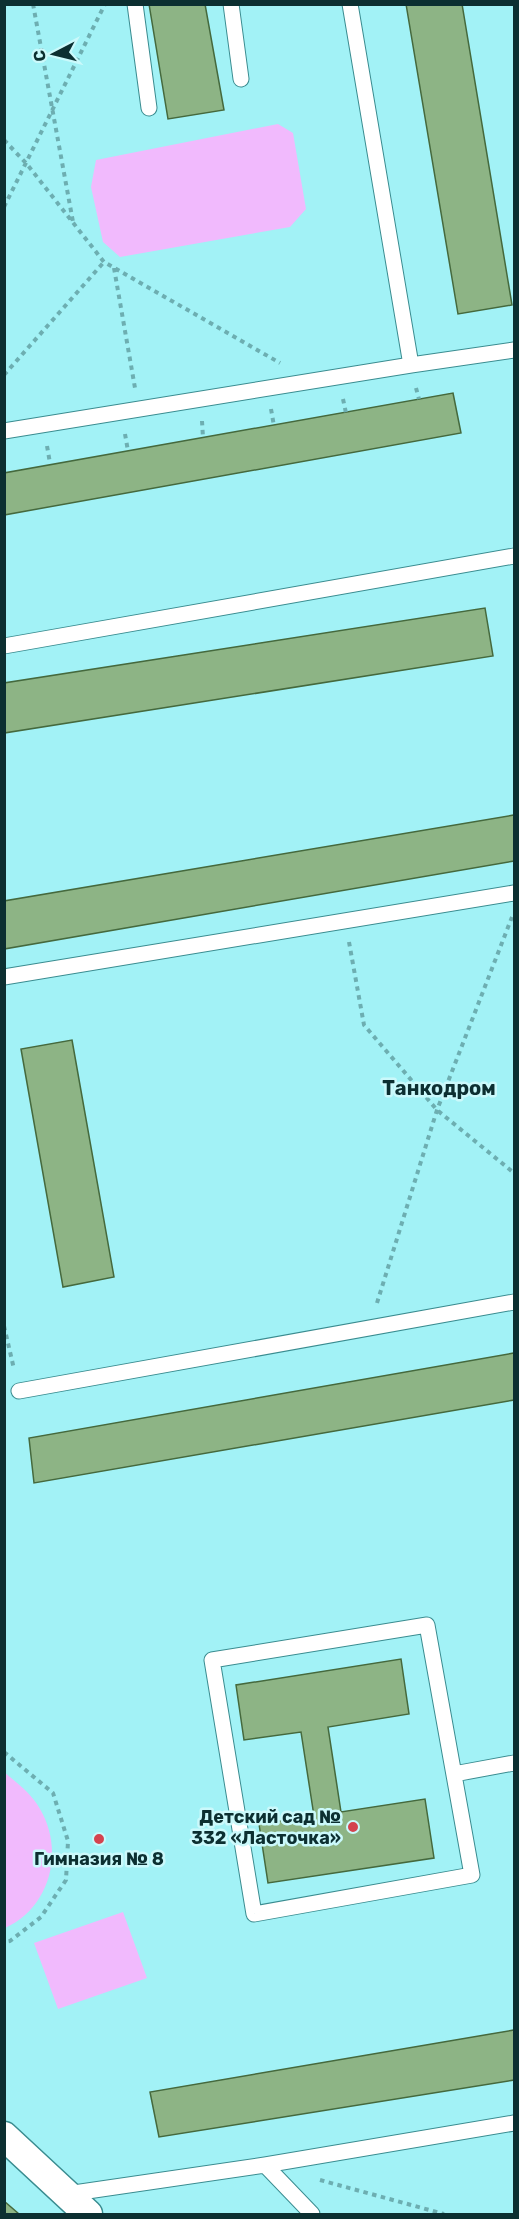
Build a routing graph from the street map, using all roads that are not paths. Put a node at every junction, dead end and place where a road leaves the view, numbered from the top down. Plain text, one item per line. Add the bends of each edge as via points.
1 (135, 4) edge
2 (231, 4) edge
3 (350, 4) edge
4 (241, 79) dead end
5 (149, 108) dead end
6 (514, 350) edge
7 (411, 365) junction
8 (4, 431) edge
9 (514, 556) edge
10 (4, 646) edge
11 (514, 893) edge
12 (4, 977) edge
13 (514, 1302) edge
14 (19, 1391) road end
15 (514, 1762) edge
16 (454, 1774) junction
17 (514, 2123) edge
18 (4, 2136) edge
19 (265, 2165) junction
20 (66, 2194) junction
21 (88, 2214) edge
22 (312, 2214) edge

1 - 5 lane
2 - 4 lane
3 - 7 lane
6 - 7 lane
7 - 8 lane
9 - 10 lane
11 - 12 lane
13 - 14 lane
15 - 16 lane
16 - 16 lane via 472,1875 254,1914 212,1660 427,1625
17 - 19 lane
18 - 20 street
19 - 20 lane
19 - 22 lane
20 - 21 street

